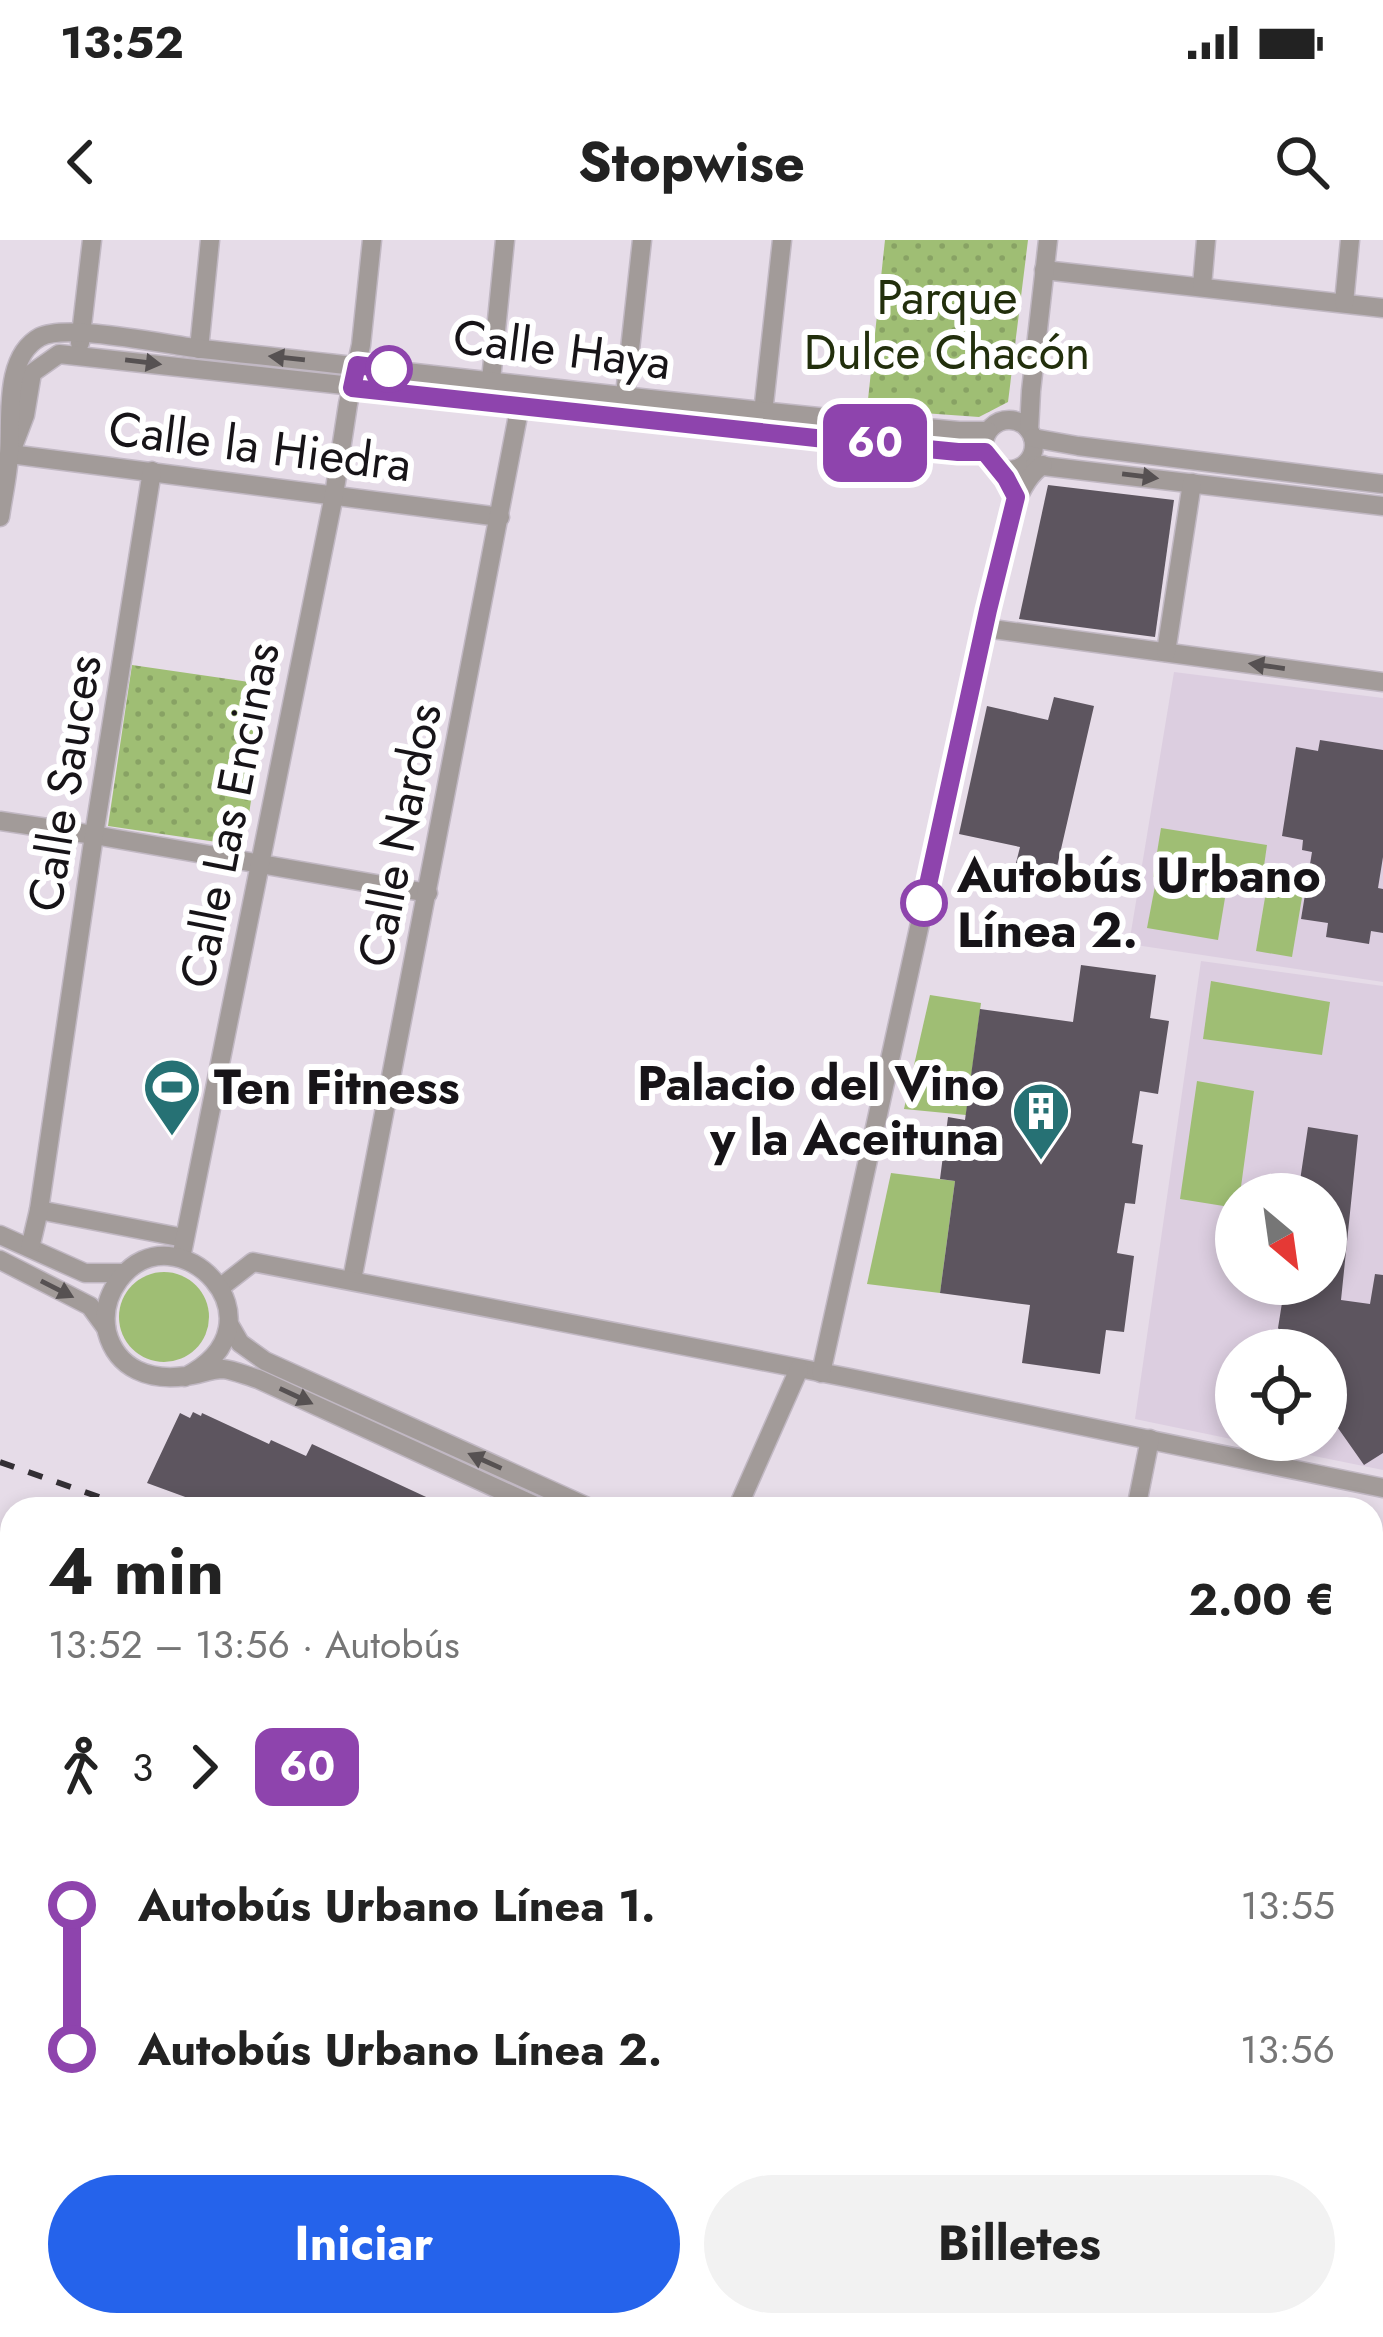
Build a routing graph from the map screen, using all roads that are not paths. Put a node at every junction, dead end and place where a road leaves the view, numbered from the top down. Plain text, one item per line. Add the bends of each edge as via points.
1 (92, 240) edge
2 (210, 240) edge
3 (372, 240) edge
4 (505, 240) edge
5 (642, 240) edge
6 (782, 240) edge
7 (1048, 240) edge
8 (1206, 240) edge
9 (1350, 240) edge
10 (1044, 270) junction
11 (1202, 286) junction
12 (1344, 303) junction
13 (1383, 308) edge
14 (81, 332) junction
15 (200, 349) junction
16 (79, 355) junction
17 (357, 365) junction
18 (491, 380) junction
19 (352, 388) junction
20 (1031, 391) junction
21 (625, 395) junction
22 (520, 405) junction
23 (763, 412) junction
24 (1009, 419) junction
25 (988, 430) junction
26 (1031, 434) junction
27 (985, 452) junction
28 (10, 454) junction
29 (1034, 465) junction
30 (999, 468) junction
31 (152, 471) junction
32 (3, 475) edge
33 (1192, 483) junction
34 (1383, 484) edge
35 (334, 495) junction
36 (1016, 497) junction
37 (1383, 506) edge
38 (0, 517) edge
39 (500, 517) junction
40 (985, 628) junction
41 (1166, 652) junction
42 (1383, 682) edge
43 (0, 821) edge
44 (94, 835) junction
45 (260, 862) junction
46 (428, 893) junction
47 (38, 1210) junction
48 (0, 1235) edge
49 (183, 1248) junction
50 (30, 1249) junction
51 (0, 1260) edge
52 (124, 1273) junction
53 (352, 1280) junction
54 (221, 1286) junction
55 (229, 1324) junction
56 (106, 1328) junction
57 (799, 1369) junction
58 (820, 1373) junction
59 (185, 1377) junction
60 (1150, 1439) junction
61 (1383, 1488) edge
62 (516, 1497) edge
63 (565, 1497) edge
64 (742, 1497) edge
65 (1138, 1497) edge

1 - 14 street
2 - 15 street
3 - 17 street, Calle Las Encinas
4 - 18 street
5 - 21 street
6 - 23 street
7 - 10 street
8 - 11 street
9 - 12 street
10 - 11 street
10 - 20 street
11 - 12 street
12 - 13 street
14 - 15 street, Calle Haya
14 - 16 street
14 - 28 street, Calle Haya via 39,338 17,364
17 -> 15 street, Calle Haya
16 -> 19 street
16 - 28 street via 59,354 32,373
17 - 18 street, Calle Haya
17 - 19 street, Calle Las Encinas
18 - 21 street, Calle Haya
19 - 22 street
19 - 35 street, Calle Las Encinas
20 - 24 street
20 - 26 street
21 - 23 street, Calle Haya
22 - 27 street
22 - 39 street, Calle Nardos
23 - 25 street, Calle Haya
24 - 25 street
24 - 26 street
25 - 27 street
26 - 29 street
26 - 34 street
27 - 30 street
28 - 31 street, Calle la Hiedra
28 - 32 street
29 - 30 street
29 -> 33 street
29 - 36 street
30 - 36 street
31 - 35 street, Calle la Hiedra
31 - 44 street, Calle Sauces
32 - 38 street
33 - 37 street
33 - 41 street
35 - 39 street, Calle la Hiedra
35 - 45 street, Calle Las Encinas
36 - 40 street
39 - 46 street, Calle Nardos
40 - 41 street
40 - 58 street
42 -> 41 street
43 - 44 street
44 - 45 street
44 - 47 street, Calle Sauces
45 - 46 street
45 - 49 street, Calle Las Encinas
46 - 53 street, Calle Nardos
47 - 49 street
47 - 50 street, Calle Sauces
48 - 50 street
49 - 52 street
49 - 54 street
50 - 52 street via 85,1273
51 -> 56 street via 90,1306
52 - 56 street via 106,1306
53 - 54 street via 253,1262
53 - 57 street
54 - 55 street
55 - 59 street via 215,1356
63 -> 55 street via 265,1361
56 - 59 street via 137,1372
57 - 58 street
57 - 64 street
58 - 60 street
59 -> 62 street via 224,1369 258,1379
60 - 61 street
60 - 65 street

